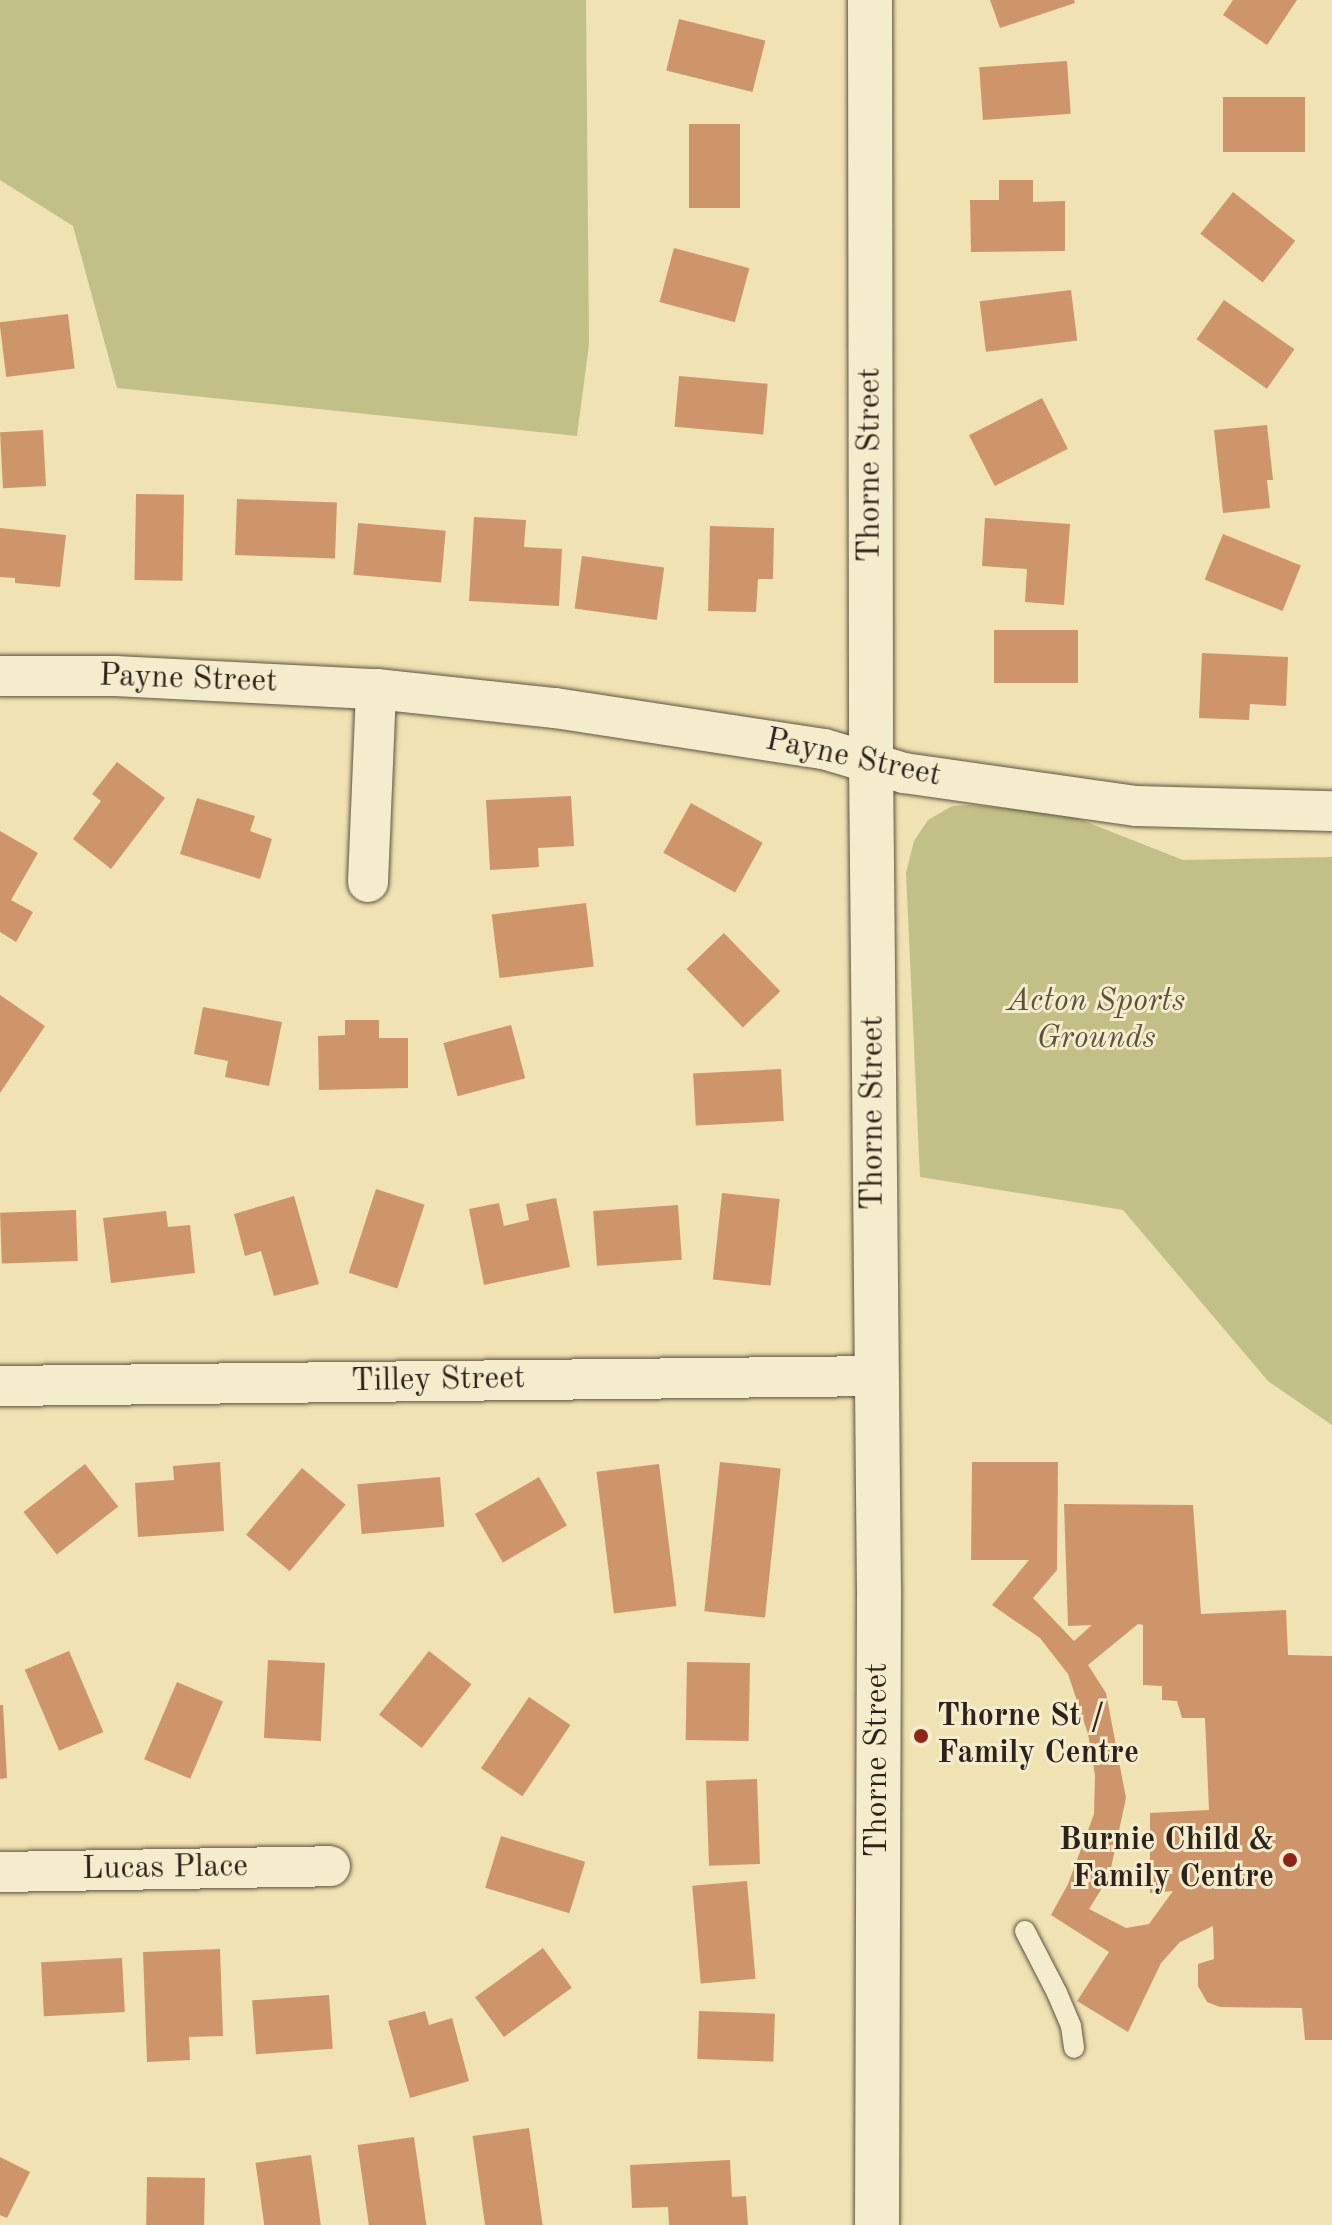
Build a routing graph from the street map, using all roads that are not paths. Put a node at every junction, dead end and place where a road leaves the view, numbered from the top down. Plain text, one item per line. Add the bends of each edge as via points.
1 (870, 0) edge
2 (0, 676) edge
3 (376, 689) junction
4 (871, 761) junction
5 (1332, 811) edge
6 (368, 882) dead end
7 (875, 1376) junction
8 (0, 1386) edge
9 (330, 1866) dead end
10 (0, 1872) edge
11 (1025, 1931) dead end
12 (1074, 2048) dead end
13 (877, 2225) edge

1 - 4 street, Thorne Street
2 - 3 street, Payne Street
3 - 4 street, Payne Street via 571,710
3 - 6 street
4 - 5 street, Payne Street via 904,773 1136,806
4 - 7 street, Thorne Street
7 - 8 street, Tilley Street
7 - 13 street, Thorne Street
9 - 10 street, Lucas Place
11 - 12 lane via 1061,2004

